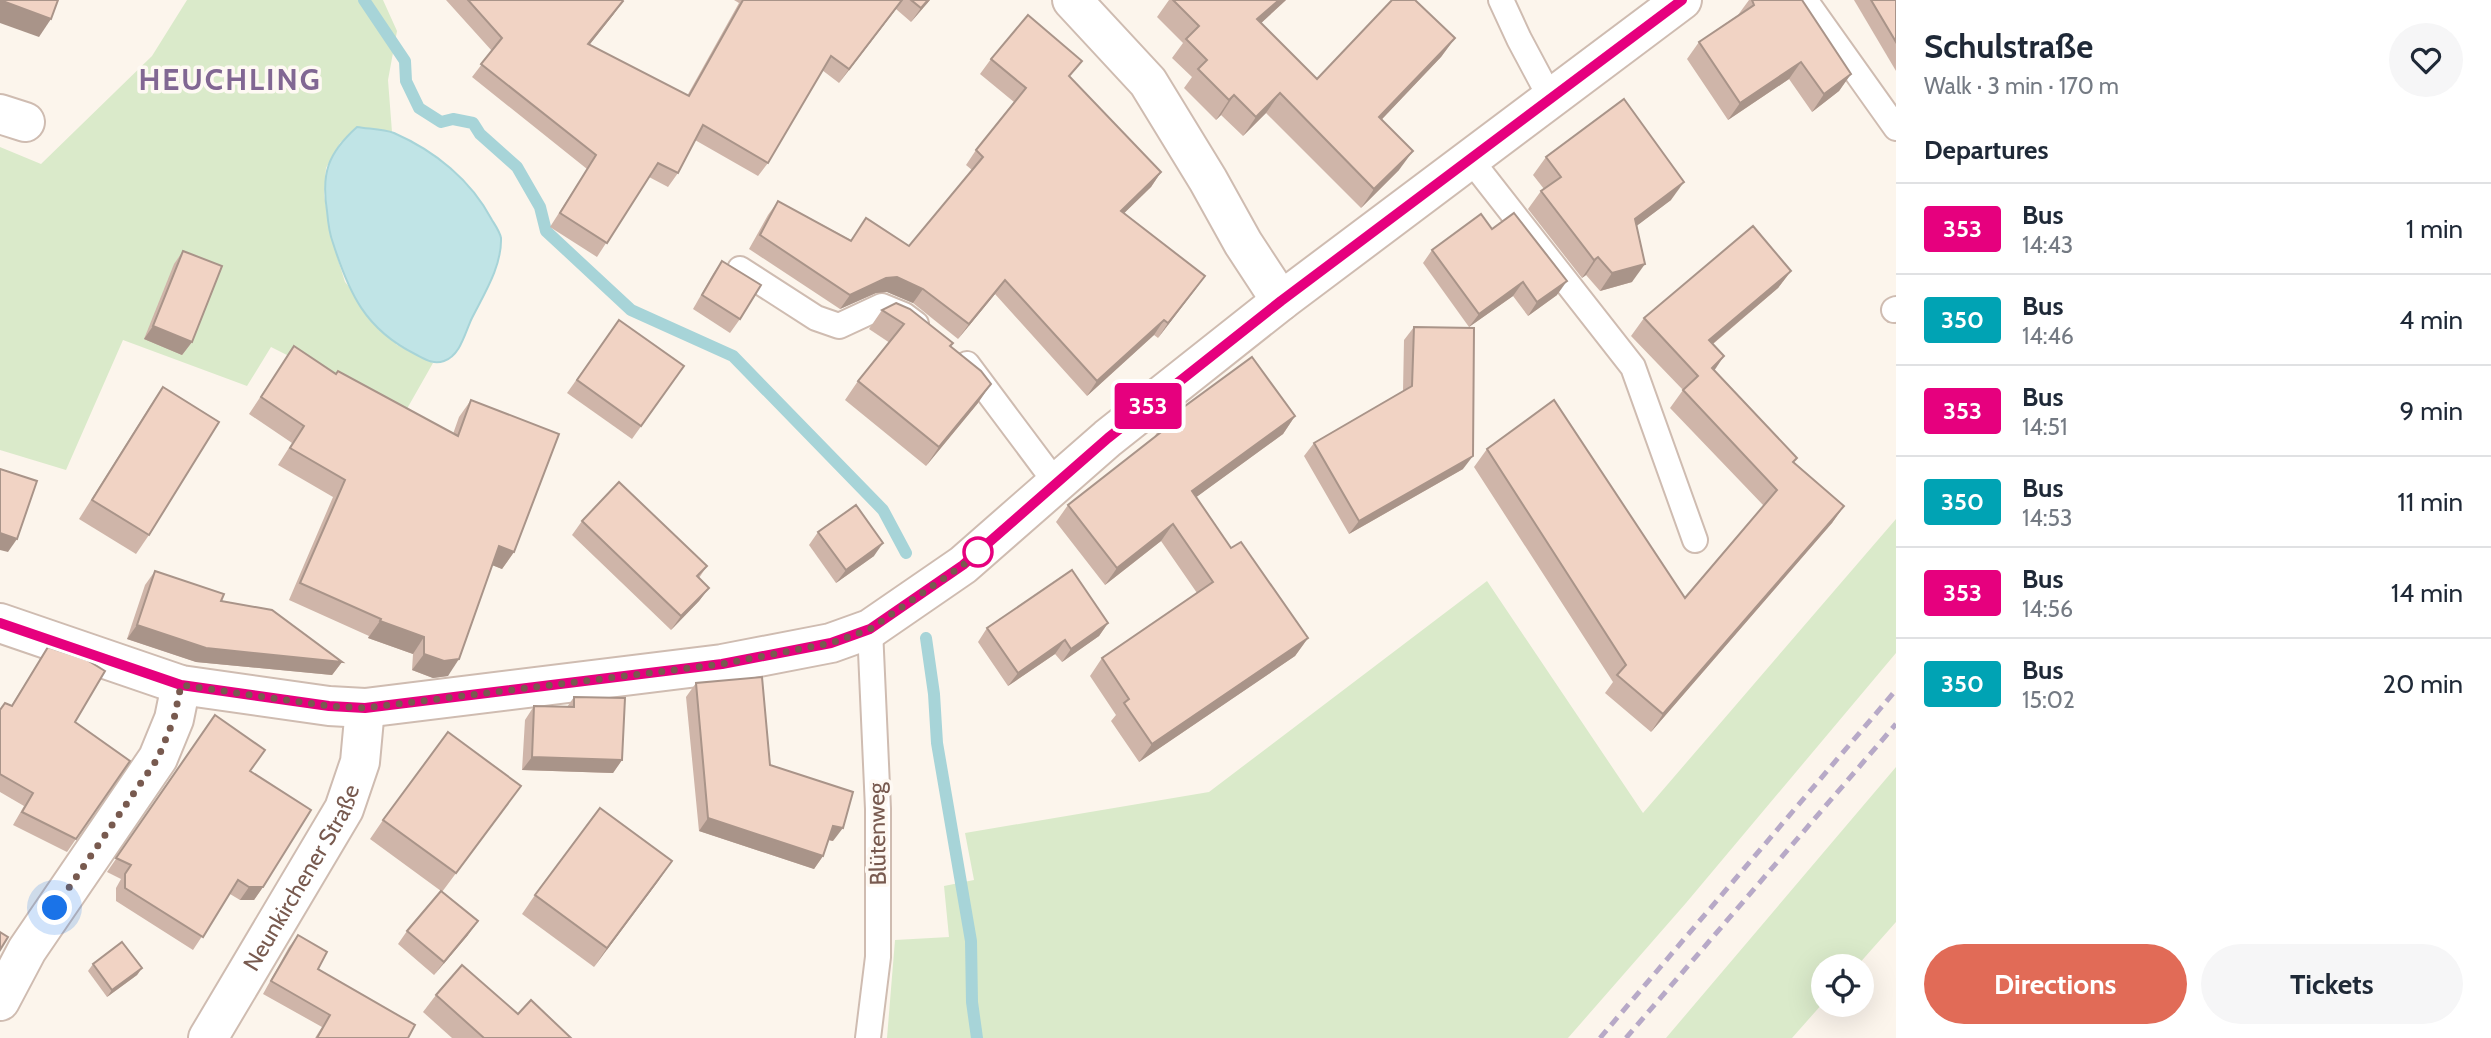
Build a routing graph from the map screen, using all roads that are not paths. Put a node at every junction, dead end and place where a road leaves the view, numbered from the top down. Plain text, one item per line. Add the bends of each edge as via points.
1 (1072, 0) edge
2 (1501, 0) edge
3 (1682, 0) edge
4 (1805, 0) edge
5 (1551, 99) junction
6 (1896, 128) edge
7 (1470, 159) junction
8 (740, 269) edge
9 (1281, 301) junction
10 (1056, 483) junction
11 (1695, 540) dead end
12 (0, 623) edge
13 (870, 629) junction
14 (181, 685) junction
15 (365, 708) junction
16 (0, 1001) edge
17 (208, 1038) edge
18 (868, 1038) edge

1 - 9 street via 1148,82
2 - 5 lane
3 - 5 street
4 - 6 lane
5 - 7 street
7 - 9 street
7 - 11 lane via 1633,367
8 - 10 lane via 816,318 839,326 882,306 904,315 968,365
9 - 10 street
10 - 13 street via 963,565
12 - 14 street
13 - 15 street via 831,643 722,664
13 - 18 lane, Blütenweg via 878,809 878,957
14 - 15 street
14 - 16 street via 174,719 158,758 27,950
15 - 17 street, Neunkirchener Straße via 360,762 344,809

